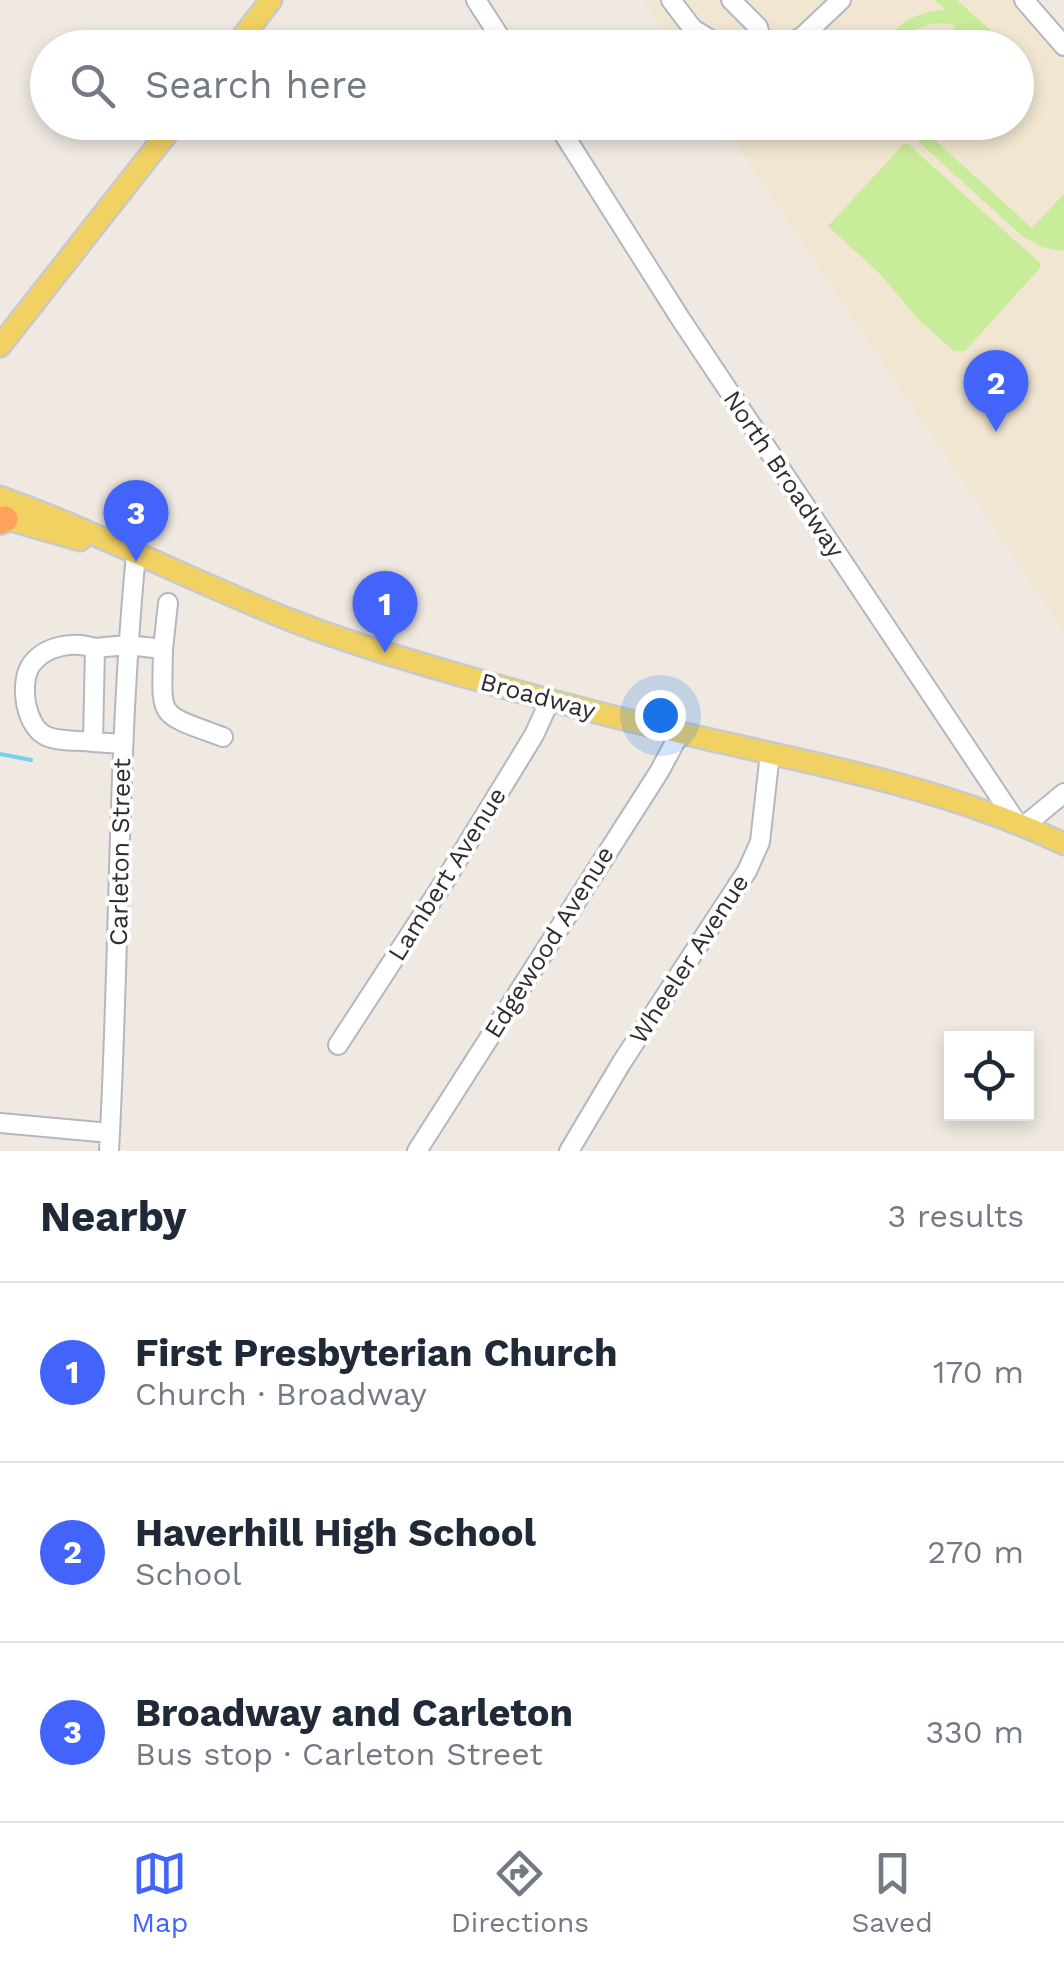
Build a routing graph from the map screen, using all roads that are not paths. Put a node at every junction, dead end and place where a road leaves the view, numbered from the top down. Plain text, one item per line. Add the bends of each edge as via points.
1 (271, 0) edge
2 (476, 0) edge
3 (671, 0) edge
4 (731, 0) edge
5 (841, 0) edge
6 (1024, 0) edge
7 (248, 30) edge
8 (495, 30) edge
9 (695, 30) edge
10 (759, 30) edge
11 (809, 30) edge
12 (1064, 46) edge
13 (162, 140) edge
14 (567, 140) edge
15 (0, 346) edge
16 (1, 514) edge
17 (136, 554) junction
18 (168, 603) dead end
19 (127, 645) junction
20 (95, 648) junction
21 (162, 649) junction
22 (550, 700) junction
23 (680, 733) junction
24 (223, 736) dead end
25 (93, 742) junction
26 (123, 744) junction
27 (770, 753) junction
28 (1064, 793) edge
29 (1021, 825) junction
30 (1064, 844) edge
31 (338, 1045) dead end
32 (0, 1122) edge
33 (109, 1142) edge
34 (417, 1151) edge
35 (569, 1151) edge

1 - 7 main road
2 - 8 street
3 - 9 street
4 - 10 street
5 - 11 street
6 - 12 street
13 - 15 main road
14 - 29 street, North Broadway
16 - 17 main road, Broadway
17 - 19 street, Carleton Street
17 - 22 main road, Broadway via 355,643
18 - 21 street
19 - 20 street
19 - 21 street
19 - 26 street, Carleton Street
20 - 25 street
20 - 25 street via 79,643 50,650 31,666 26,686 27,706 46,736
21 - 24 street via 164,708 171,718
22 - 23 main road, Broadway
22 - 31 street, Lambert Avenue via 446,879
23 - 27 main road, Broadway
23 - 34 street, Edgewood Avenue
25 - 26 street
26 - 33 street, Carleton Street
27 - 29 main road, Broadway via 924,790
27 - 35 street, Wheeler Avenue via 760,842 747,871
28 - 29 street
29 - 30 main road, Broadway
32 - 33 street

